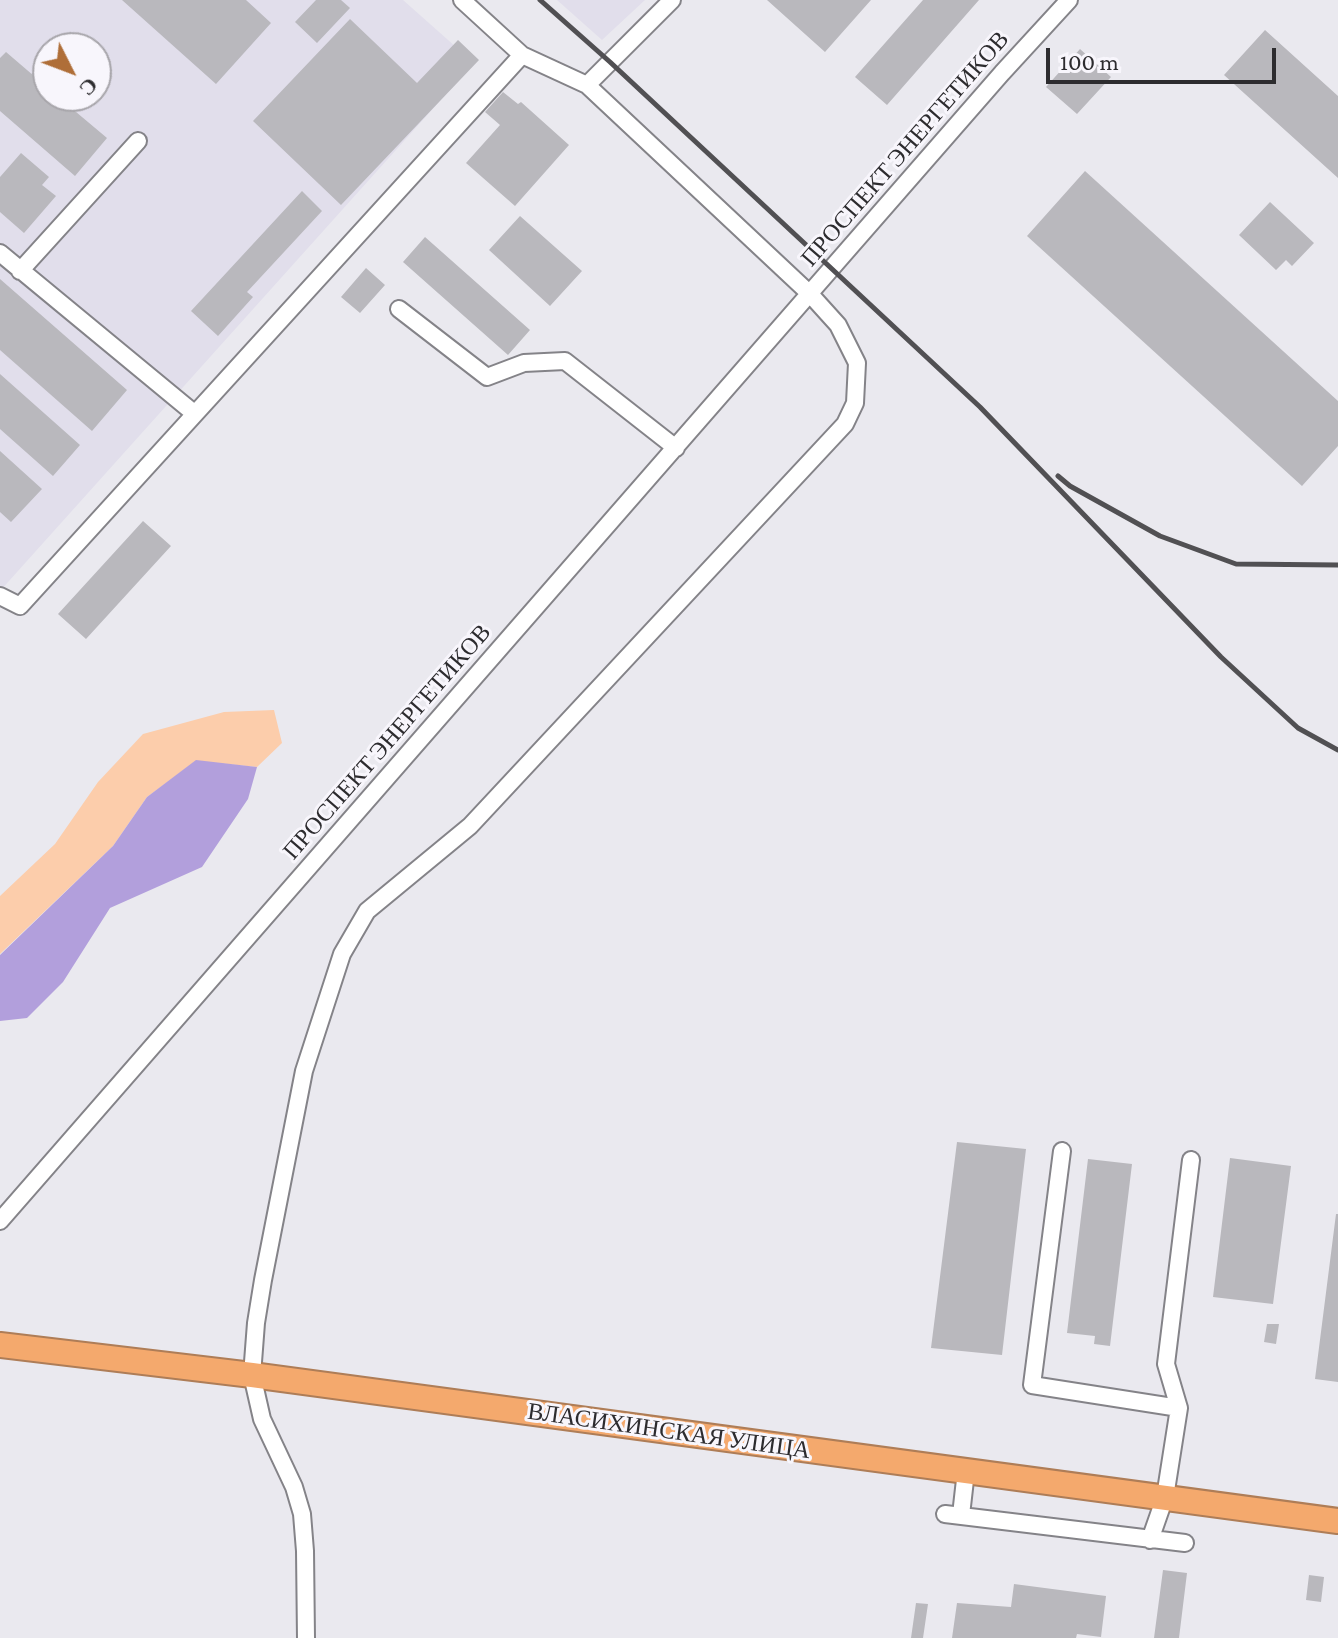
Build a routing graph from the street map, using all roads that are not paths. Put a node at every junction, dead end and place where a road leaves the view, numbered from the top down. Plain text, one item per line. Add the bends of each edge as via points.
1 (462, 0) edge
2 (672, 0) edge
3 (1069, 0) edge
4 (522, 55) junction
5 (587, 85) junction
6 (138, 141) dead end
7 (0, 253) edge
8 (20, 271) junction
9 (810, 294) junction
10 (399, 309) dead end
11 (195, 414) junction
12 (676, 448) junction
13 (0, 596) edge
14 (1062, 1151) dead end
15 (1191, 1160) dead end
16 (0, 1221) edge
17 (0, 1345) edge
18 (252, 1375) junction
19 (1179, 1408) junction
20 (966, 1471) junction
21 (1165, 1497) junction
22 (1338, 1521) edge
23 (1150, 1540) junction
24 (1185, 1543) dead end
25 (306, 1638) edge

1 - 4 street, ПРОСПЕКТ ЭНЕРГЕТИКОВ
2 - 5 street
3 - 9 street, ПРОСПЕКТ ЭНЕРГЕТИКОВ
4 - 5 street, ПРОСПЕКТ ЭНЕРГЕТИКОВ
4 - 11 street
5 - 9 street, ПРОСПЕКТ ЭНЕРГЕТИКОВ
6 - 8 street
7 - 8 street
8 - 11 street
9 - 12 street, ПРОСПЕКТ ЭНЕРГЕТИКОВ
9 - 18 street via 838,325 857,363 855,403 845,424 470,826 367,911 342,954 304,1071 265,1266
10 - 12 street via 487,377 524,363 565,361
11 - 13 street via 20,606
12 - 16 street, ПРОСПЕКТ ЭНЕРГЕТИКОВ
14 - 19 street via 1032,1385
15 - 19 street via 1166,1364
17 - 18 highway, ВЛАСИХИНСКАЯ УЛИЦА
18 - 20 highway, ВЛАСИХИНСКАЯ УЛИЦА
18 - 25 street via 262,1419 302,1514
19 - 21 street
20 - 21 highway, ВЛАСИХИНСКАЯ УЛИЦА
20 - 23 street via 953,1514
21 - 22 highway, ВЛАСИХИНСКАЯ УЛИЦА
21 - 23 street
23 - 24 street

